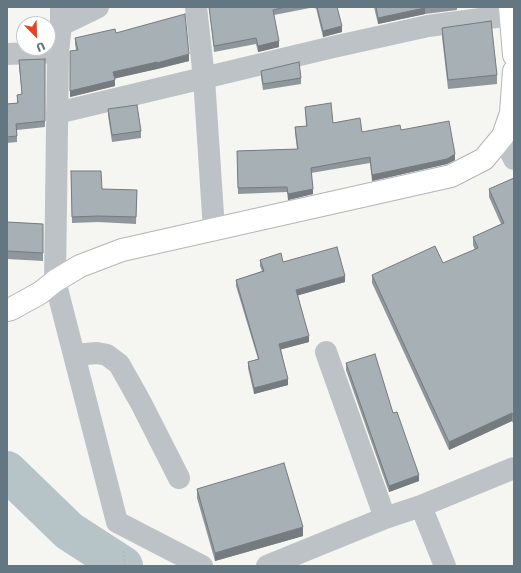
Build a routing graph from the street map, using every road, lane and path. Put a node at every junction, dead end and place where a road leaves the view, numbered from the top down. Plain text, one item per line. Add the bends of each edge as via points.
1 (98, 7) edge
2 (196, 7) edge
3 (510, 11) edge
4 (61, 16) edge
5 (58, 52) junction
6 (7, 54) edge
7 (514, 55) edge
8 (514, 71) edge
9 (204, 78) junction
10 (57, 113) junction
11 (503, 136) junction
12 (514, 159) edge
13 (214, 230) junction
14 (55, 281) junction
15 (7, 310) edge
16 (326, 352) dead end
17 (74, 355) junction
18 (514, 468) edge
19 (179, 478) dead end
20 (421, 506) junction
21 (385, 518) junction
22 (122, 547) dead end
23 (125, 566) edge
24 (202, 566) edge
25 (267, 566) edge
26 (445, 566) edge

1 - 4 street
2 - 9 street
3 - 7 main road
3 - 9 street via 428,26
4 - 5 street
5 - 6 street
5 - 10 street
8 - 11 main road via 511,113
9 - 10 street
9 - 13 street
10 - 14 street
11 - 12 street
11 - 13 main road via 484,159 451,176
13 - 14 main road via 122,250 80,266
14 - 15 main road via 40,293
14 - 17 street
16 - 21 street
17 - 19 street via 97,353 107,355 119,364
17 - 24 street via 117,522
18 - 20 street
20 - 21 street
20 - 26 street
21 - 25 street
22 - 23 path

